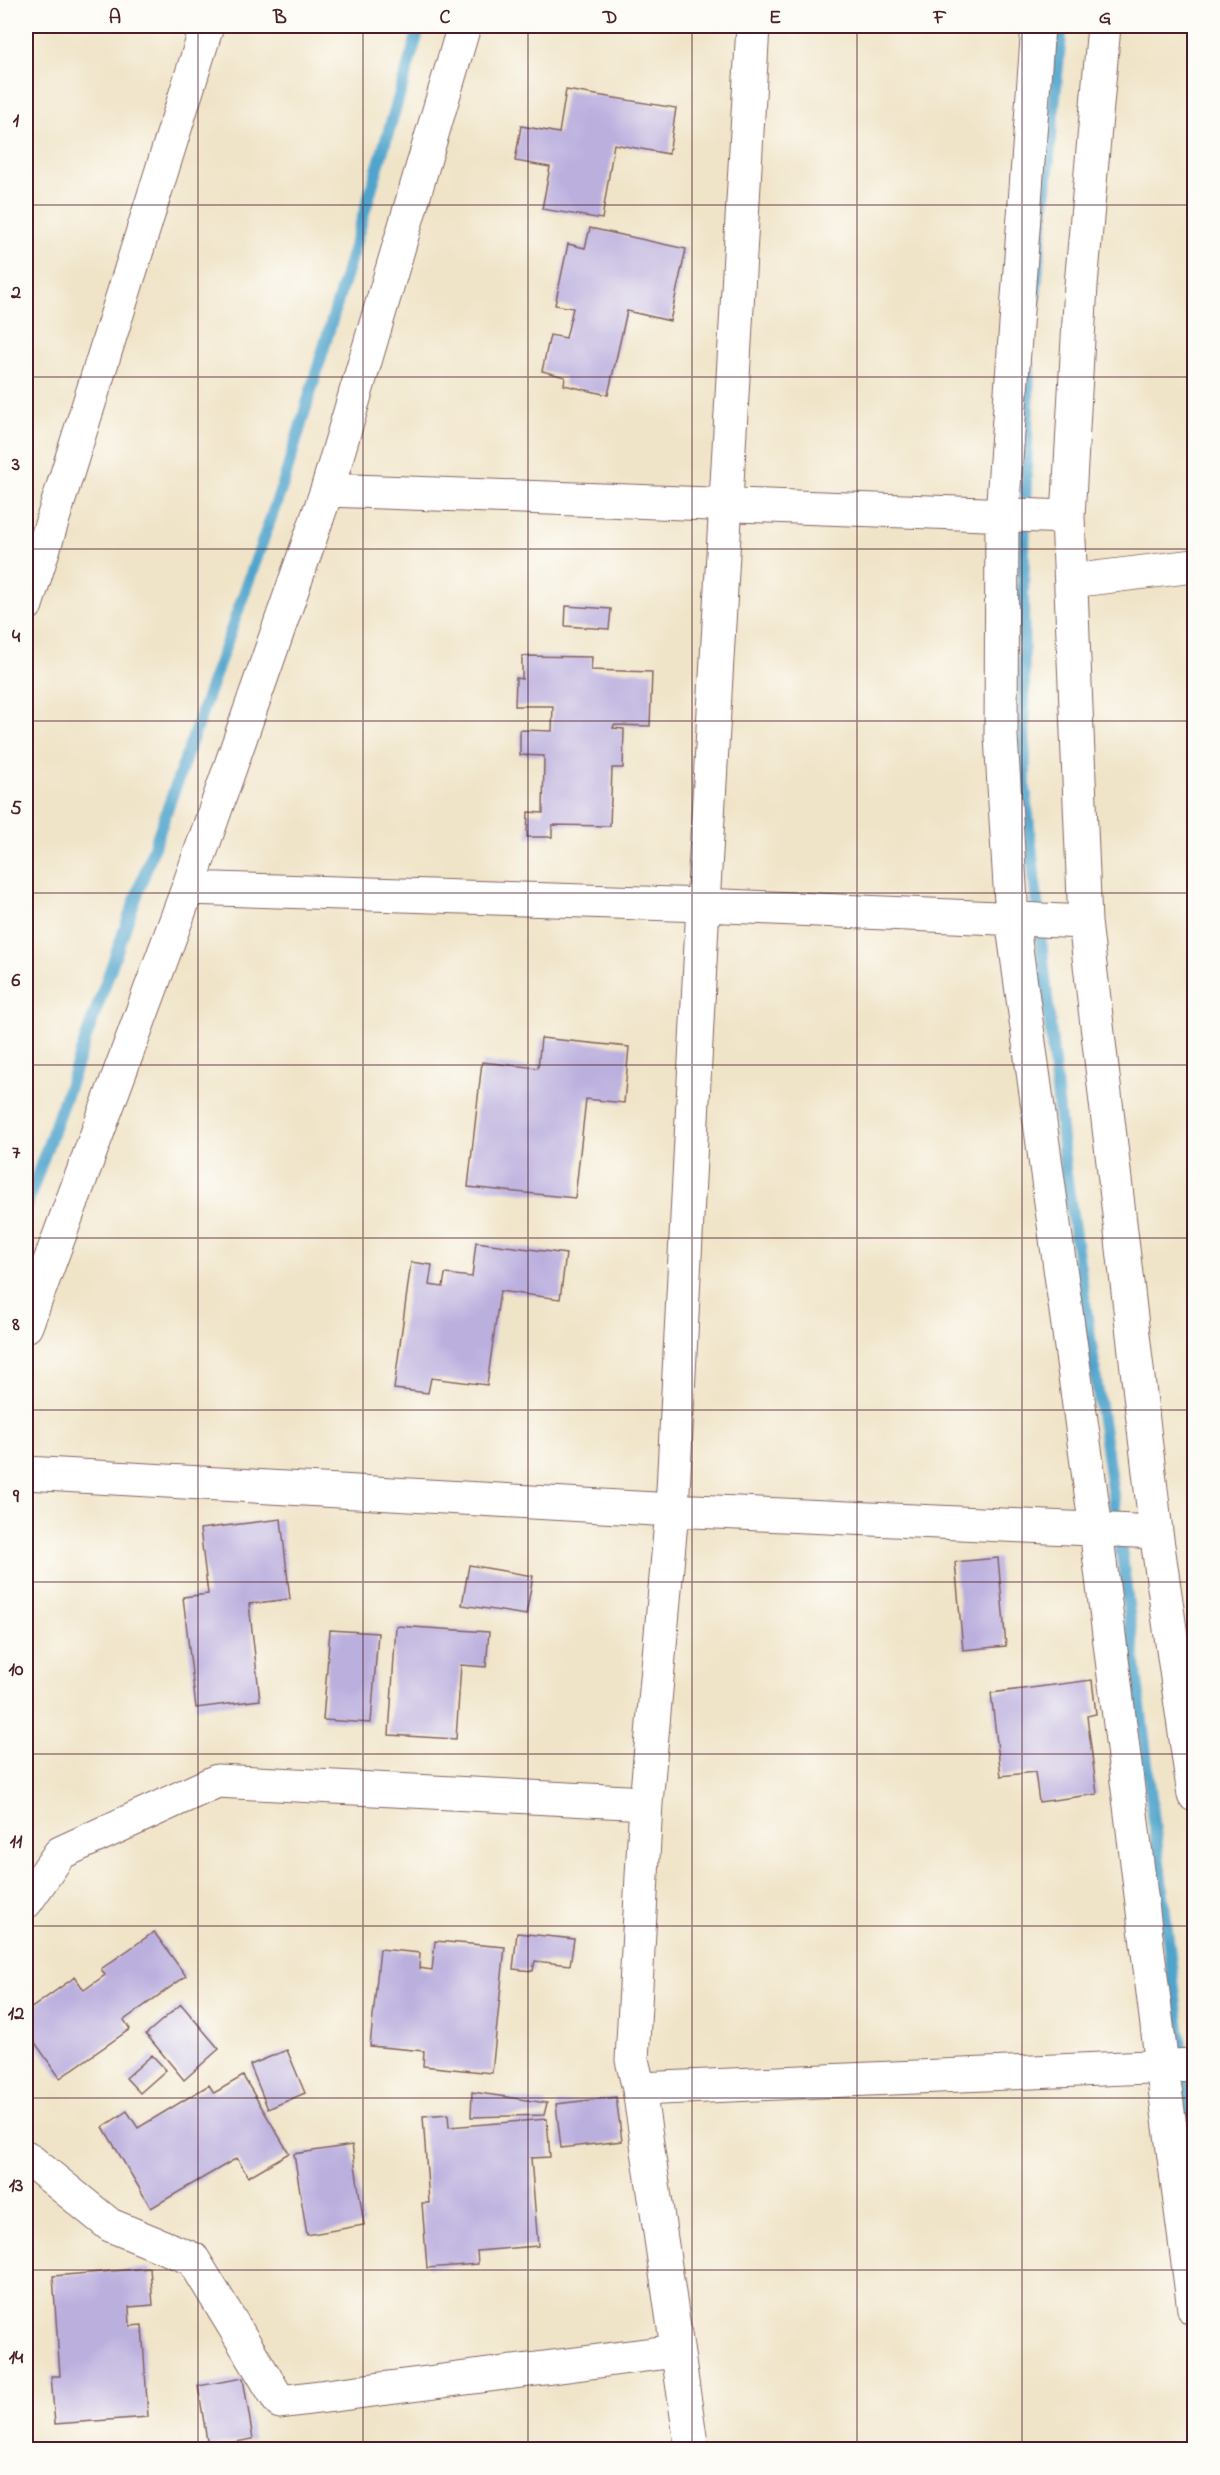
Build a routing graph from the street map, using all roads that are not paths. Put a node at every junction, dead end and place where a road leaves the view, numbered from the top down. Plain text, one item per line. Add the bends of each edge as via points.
1 (207, 26) edge
2 (464, 26) edge
3 (753, 26) edge
4 (1038, 26) edge
5 (1104, 26) edge
6 (327, 490) junction
7 (724, 503) junction
8 (1002, 514) junction
9 (1068, 517) junction
10 (1194, 566) edge
11 (1071, 581) junction
12 (26, 605) edge
13 (188, 888) junction
14 (703, 904) junction
15 (1012, 919) junction
16 (1085, 922) junction
17 (26, 1326) edge
18 (26, 1473) edge
19 (672, 1510) junction
20 (1096, 1529) junction
21 (1156, 1532) junction
22 (1194, 1795) edge
23 (646, 1803) junction
24 (26, 1902) edge
25 (1194, 2065) edge
26 (1162, 2066) junction
27 (639, 2089) junction
28 (26, 2157) edge
29 (1194, 2310) edge
30 (676, 2350) junction
31 (692, 2450) edge

1 - 12 street
2 - 6 street
3 - 7 street
4 - 8 street
5 - 9 street via 1081,285
6 - 7 street
6 - 13 street
7 - 8 street
7 - 14 street
8 - 9 street
8 - 15 street via 1001,736
9 - 11 street
10 - 11 street
11 - 16 street
13 - 14 street
13 - 17 street
14 - 15 street
14 - 19 street
15 - 16 street
15 - 20 street
16 - 21 street
18 - 19 street
19 - 20 street
19 - 23 street
20 - 21 street
20 - 26 street
21 - 22 street
23 - 24 street via 217,1780 60,1853
23 - 27 street via 632,2060
25 - 26 street
26 - 27 street
26 - 29 street
27 - 30 street
28 - 30 street via 110,2225 193,2259 280,2402
30 - 31 street

